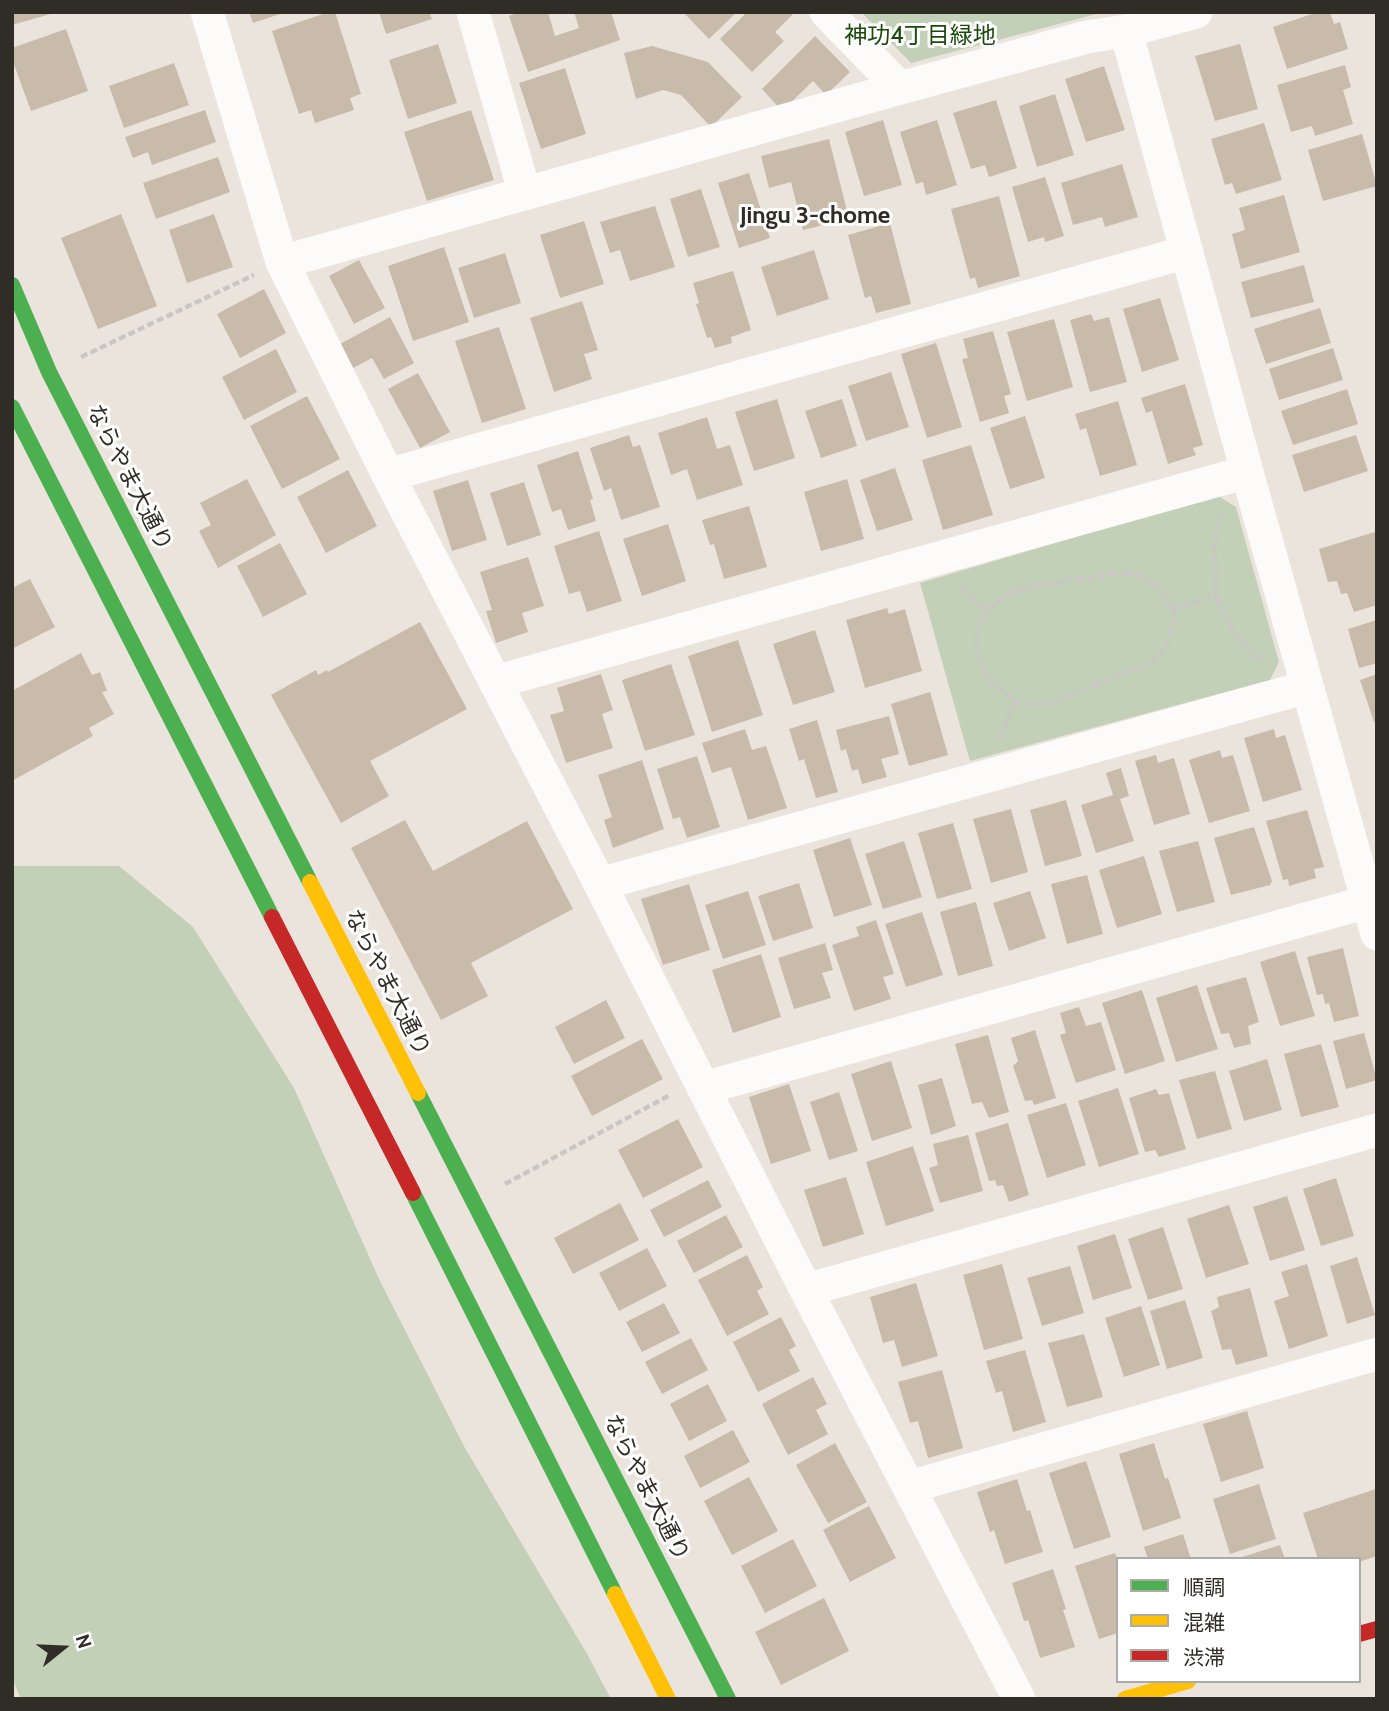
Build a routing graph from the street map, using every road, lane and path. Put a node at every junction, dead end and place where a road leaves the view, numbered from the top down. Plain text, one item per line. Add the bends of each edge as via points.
1 (207, 12) edge
2 (473, 12) edge
3 (826, 12) edge
4 (1196, 12) edge
5 (1126, 31) junction
6 (900, 88) junction
7 (525, 194) junction
8 (1187, 251) junction
9 (282, 262) junction
10 (12, 285) edge
11 (74, 360) dead end
12 (12, 407) edge
13 (1247, 471) junction
14 (388, 475) junction
15 (1216, 596) junction
16 (1172, 608) junction
17 (495, 682) junction
18 (1307, 687) junction
19 (600, 884) junction
20 (1367, 902) junction
21 (1377, 934) edge
22 (704, 1088) junction
23 (1377, 1130) edge
24 (500, 1186) dead end
25 (806, 1290) junction
26 (1377, 1354) edge
27 (909, 1487) junction
28 (1181, 1683) edge
29 (668, 1699) edge
30 (728, 1699) edge
31 (1019, 1699) edge
32 (1125, 1699) edge

1 - 9 street
2 - 7 street
3 - 6 street
4 - 5 street
5 - 6 street via 1087,37
5 - 8 street
6 - 7 street
7 - 9 street
8 - 13 street
8 - 14 street
9 - 11 path
9 - 14 street
10 - 30 street, ならやま大通り via 49,372
12 - 29 street
13 - 15 path via 1216,528
13 - 17 street
13 - 18 street
14 - 17 street
15 - 16 path
15 - 18 path via 1234,634 1255,656
16 - 16 path via 1165,647 1152,662 1048,704 1015,701 989,679 980,663 976,638 982,620 1013,592 1125,572 1158,587
17 - 19 street
18 - 19 street
18 - 20 street
19 - 22 street
20 - 21 street
20 - 22 street
22 - 24 path via 684,1088
22 - 25 street
23 - 25 street
25 - 27 street
26 - 27 street
27 - 31 street
28 - 32 street

